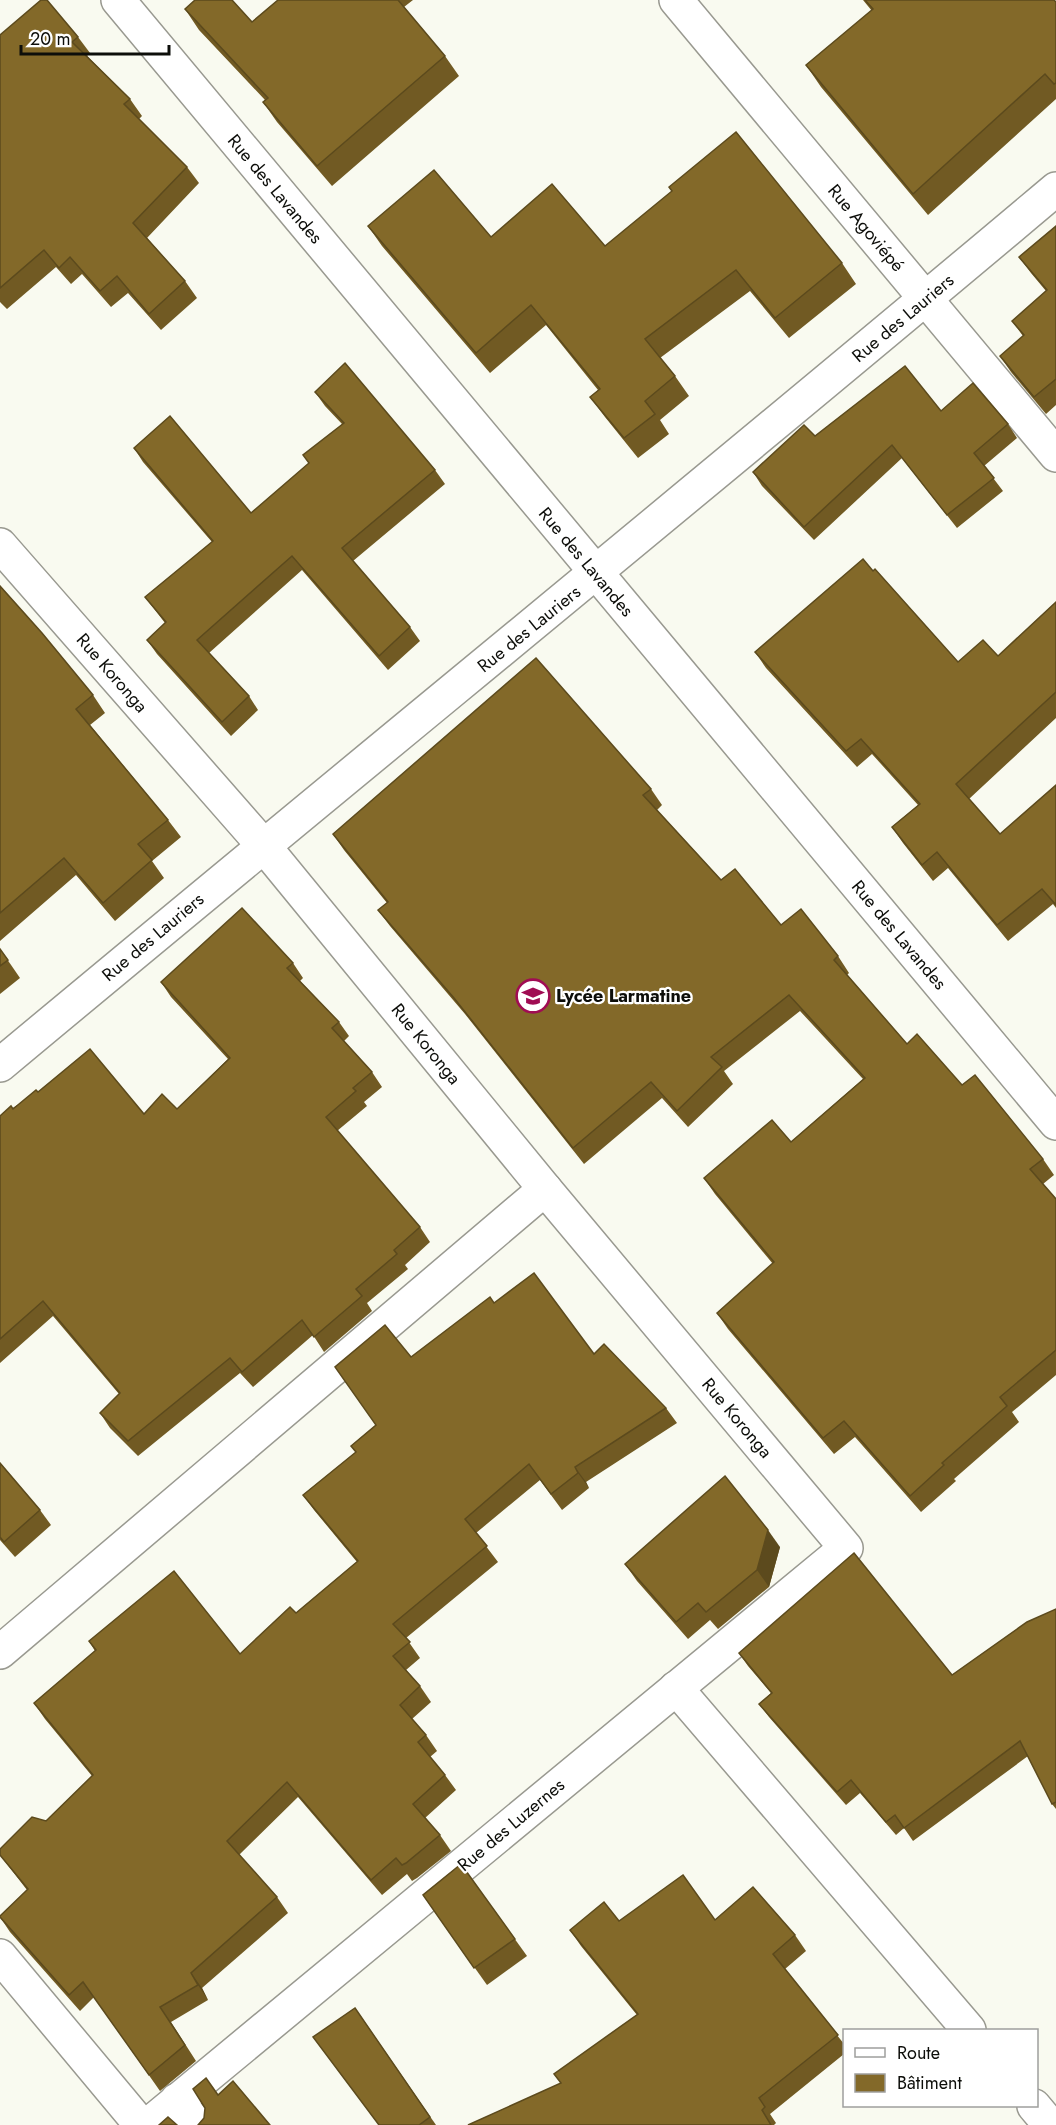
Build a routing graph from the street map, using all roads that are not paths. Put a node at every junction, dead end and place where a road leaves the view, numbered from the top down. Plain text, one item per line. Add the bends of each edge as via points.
1 (118, 0) edge
2 (676, 0) edge
3 (1056, 189) edge
4 (925, 299) junction
5 (1056, 454) edge
6 (0, 545) edge
7 (596, 574) junction
8 (263, 845) junction
9 (0, 1065) edge
10 (1056, 1123) edge
11 (545, 1190) junction
12 (846, 1548) joint
13 (0, 1652) edge
14 (676, 1688) junction
15 (0, 1956) edge
16 (967, 2029) edge
17 (177, 2100) junction
18 (1035, 2107) edge
19 (141, 2125) edge
20 (148, 2125) edge
21 (197, 2125) edge
22 (1050, 2125) edge

1 - 7 street, Rue des Lavandes
2 - 4 street, Rue Agoviépé
3 - 4 street, Rue des Lauriers
4 - 5 street, Rue Agoviépé
4 - 7 street, Rue des Lauriers
6 - 8 street, Rue Koronga
7 - 8 street, Rue des Lauriers
7 - 10 street, Rue des Lavandes
8 - 9 street, Rue des Lauriers
8 - 11 street, Rue Koronga
11 - 12 street, Rue Koronga
11 - 13 street
12 - 14 street, Rue des Luzernes
14 - 16 street
14 - 17 street, Rue des Luzernes
15 - 19 street
17 - 20 street, Rue des Luzernes
17 - 21 street
18 - 22 street

